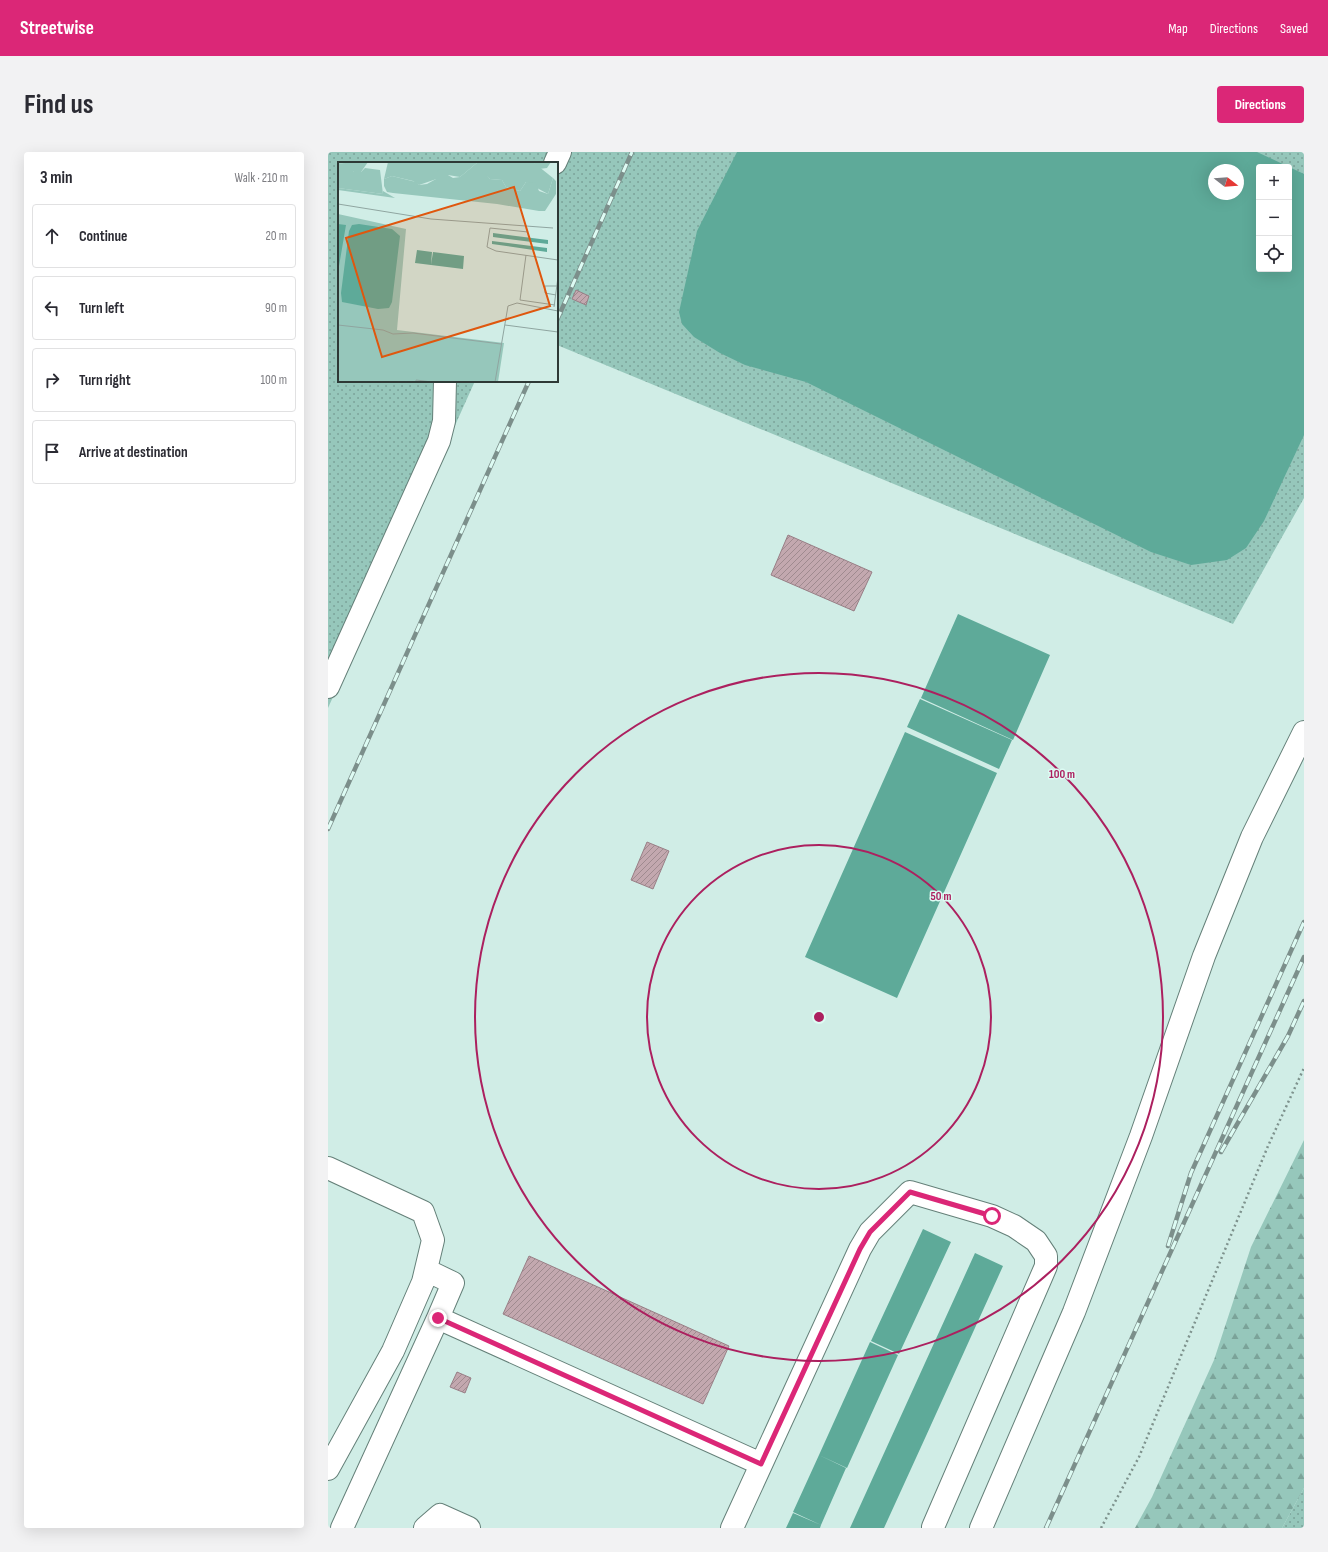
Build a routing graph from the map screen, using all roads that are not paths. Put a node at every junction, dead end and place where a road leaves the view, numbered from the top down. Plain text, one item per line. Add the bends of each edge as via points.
1 (560, 152) edge
2 (555, 162) edge
3 (445, 382) edge
4 (328, 687) edge
5 (1304, 732) edge
6 (328, 1168) edge
7 (426, 1270) junction
8 (438, 1318) junction
9 (761, 1464) junction
10 (328, 1469) edge
11 (933, 1526) dead end
12 (342, 1528) edge
13 (425, 1528) edge
14 (469, 1528) edge
15 (732, 1528) edge
16 (981, 1528) edge

1 - 2 lane
3 - 4 lane via 444,421 440,441
5 - 16 lane via 1252,837 1204,956 1141,1136 1074,1312
6 - 7 lane via 423,1212 433,1240
7 - 8 lane via 453,1283
7 - 10 lane via 393,1351
8 - 9 lane
8 - 12 lane
9 - 11 lane via 870,1232 910,1192 992,1216 1014,1226 1036,1241 1046,1256 1046,1266
9 - 15 lane
13 - 14 lane via 440,1515

